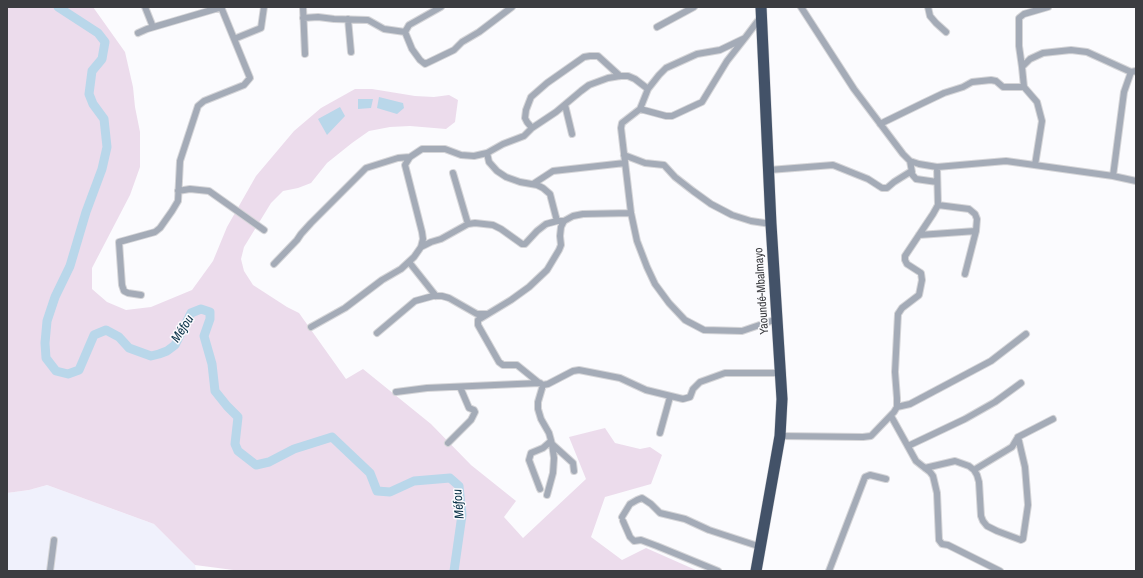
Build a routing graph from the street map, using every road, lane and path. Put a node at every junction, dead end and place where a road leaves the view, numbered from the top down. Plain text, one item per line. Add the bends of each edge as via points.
1 (145, 7) edge
2 (198, 7) edge
3 (264, 7) edge
4 (303, 7) edge
5 (441, 7) edge
6 (512, 7) edge
7 (694, 7) edge
8 (801, 7) edge
9 (928, 7) edge
10 (1048, 7) edge
11 (219, 8) edge
12 (761, 11) edge
13 (198, 14) junction
14 (303, 18) junction
15 (348, 19) junction
16 (657, 27) dead end
17 (153, 28) junction
18 (405, 32) junction
19 (946, 32) dead end
20 (138, 33) dead end
21 (745, 38) junction
22 (234, 39) junction
23 (351, 52) dead end
24 (305, 54) dead end
25 (1022, 67) junction
26 (1133, 72) edge
27 (620, 76) junction
28 (1024, 87) junction
29 (648, 89) junction
30 (565, 105) junction
31 (640, 109) junction
32 (880, 124) junction
33 (532, 128) junction
34 (572, 134) dead end
35 (487, 153) junction
36 (624, 155) junction
37 (410, 157) junction
38 (910, 160) junction
39 (625, 163) junction
40 (1035, 165) junction
41 (936, 167) junction
42 (768, 170) junction
43 (910, 172) junction
44 (453, 173) dead end
45 (1113, 176) junction
46 (1136, 181) edge
47 (937, 182) junction
48 (533, 184) junction
49 (178, 191) junction
50 (938, 205) junction
51 (631, 213) junction
52 (557, 221) junction
53 (564, 221) junction
54 (468, 224) junction
55 (771, 224) junction
56 (264, 230) dead end
57 (976, 231) junction
58 (919, 235) junction
59 (421, 247) junction
60 (409, 262) junction
61 (274, 264) dead end
62 (965, 274) dead end
63 (141, 294) dead end
64 (436, 296) junction
65 (488, 314) junction
66 (777, 319) junction
67 (311, 328) dead end
68 (377, 333) dead end
69 (1026, 334) dead end
70 (780, 373) junction
71 (1021, 383) dead end
72 (542, 384) junction
73 (460, 387) junction
74 (396, 392) dead end
75 (670, 397) junction
76 (897, 407) junction
77 (891, 416) junction
78 (1053, 419) dead end
79 (660, 433) dead end
80 (780, 436) junction
81 (1018, 437) junction
82 (448, 443) dead end
83 (552, 443) junction
84 (908, 446) junction
85 (924, 468) junction
86 (974, 470) junction
87 (574, 472) dead end
88 (886, 479) dead end
89 (540, 489) dead end
90 (547, 495) dead end
91 (54, 540) dead end
92 (760, 547) junction
93 (50, 571) edge
94 (718, 571) edge
95 (756, 571) edge
96 (829, 571) edge
97 (1000, 571) edge

1 - 17 street
2 - 13 street
3 - 22 street via 261,28
4 - 14 street
5 - 18 street via 410,25
6 - 18 street via 454,50 425,64 412,49
7 - 16 street
8 - 32 street
9 - 19 street via 930,16
10 - 25 street via 1019,18
11 - 13 street
11 - 22 street
12 - 21 street
12 - 42 highway, Yaoundé-Mbalmayo
13 - 17 street
14 - 15 street via 318,16
14 - 24 street
15 - 18 street via 368,20 384,29
15 - 23 street
17 - 20 street
21 - 29 street via 720,50 697,54 666,68
21 - 31 street via 726,61 702,102 672,116
22 - 49 street via 250,78 244,85 204,101 198,106 180,161
25 - 26 street via 1030,59 1043,53 1071,50 1087,52
25 - 28 street
26 - 45 street via 1124,92
27 - 29 street via 635,79
27 - 30 street via 589,86
27 - 33 street via 598,56 584,57 547,82 531,97 526,118
28 - 32 street via 1003,87 991,80 972,82
28 - 40 street via 1037,102 1042,121
29 - 31 street
30 - 33 street
30 - 34 street
31 - 36 street via 622,123
32 - 38 street
33 - 35 street via 524,136
35 - 37 street via 461,155 445,149 422,148
35 - 48 street via 489,162 497,171 506,177
36 - 39 street
36 - 55 street via 645,163 664,165 693,191 732,215
37 - 59 street via 405,165 422,232
37 - 61 street via 366,168
38 - 41 street
38 - 43 street
39 - 48 street via 552,171
39 - 51 street
40 - 41 street via 1006,161
40 - 45 street
41 - 47 street
42 - 43 street via 833,165 868,179 882,188 888,188
42 - 55 highway, Yaoundé-Mbalmayo
43 - 47 street via 916,179
44 - 54 street
45 - 46 street
47 - 50 street
48 - 52 street via 544,188 550,194
49 - 56 street via 209,191
49 - 63 street via 178,201 160,228 155,232 119,242 124,291
50 - 57 street via 969,209 977,219
50 - 58 street
51 - 53 street via 583,214
51 - 66 street via 641,253 655,284 669,304 685,320 704,330 742,331
52 - 53 street
52 - 54 street via 546,224 525,244 493,225
53 - 65 street via 561,227 560,250 547,270 529,287
54 - 59 street
55 - 66 highway, Yaoundé-Mbalmayo
57 - 58 street
57 - 62 street
58 - 76 street via 905,256 907,264 921,273 922,280 918,295 898,314 895,372
59 - 60 street
60 - 64 street
60 - 67 street via 345,308
64 - 65 street via 449,298 476,314
64 - 68 street via 415,301
65 - 72 street via 478,320 478,324 499,362 503,365 520,366
66 - 70 highway, Yaoundé-Mbalmayo
69 - 76 street via 990,361 910,404
70 - 75 street via 725,373 700,382 687,399
70 - 80 highway, Yaoundé-Mbalmayo
71 - 84 street via 995,402
72 - 73 street
72 - 75 street via 548,384 578,370 620,378
72 - 83 street via 538,409
73 - 74 street
73 - 82 street via 469,408 475,412 471,420
75 - 79 street
76 - 77 street
77 - 80 street via 877,431 867,437
77 - 84 street
78 - 81 street
80 - 92 highway, Yaoundé-Mbalmayo
81 - 86 street via 1012,447
81 - 86 street via 1026,467 1028,505 1023,539 997,532 983,521 977,475
83 - 87 street via 573,463
83 - 89 street via 531,453 528,460
83 - 90 street via 553,472
84 - 85 street via 916,461
85 - 86 street via 955,461
85 - 97 street via 930,472 935,482 939,540 942,544
88 - 96 street via 870,475 865,477
91 - 93 street
92 - 94 street via 660,513 642,498 630,504 622,519 630,537
92 - 95 highway, Yaoundé-Mbalmayo

